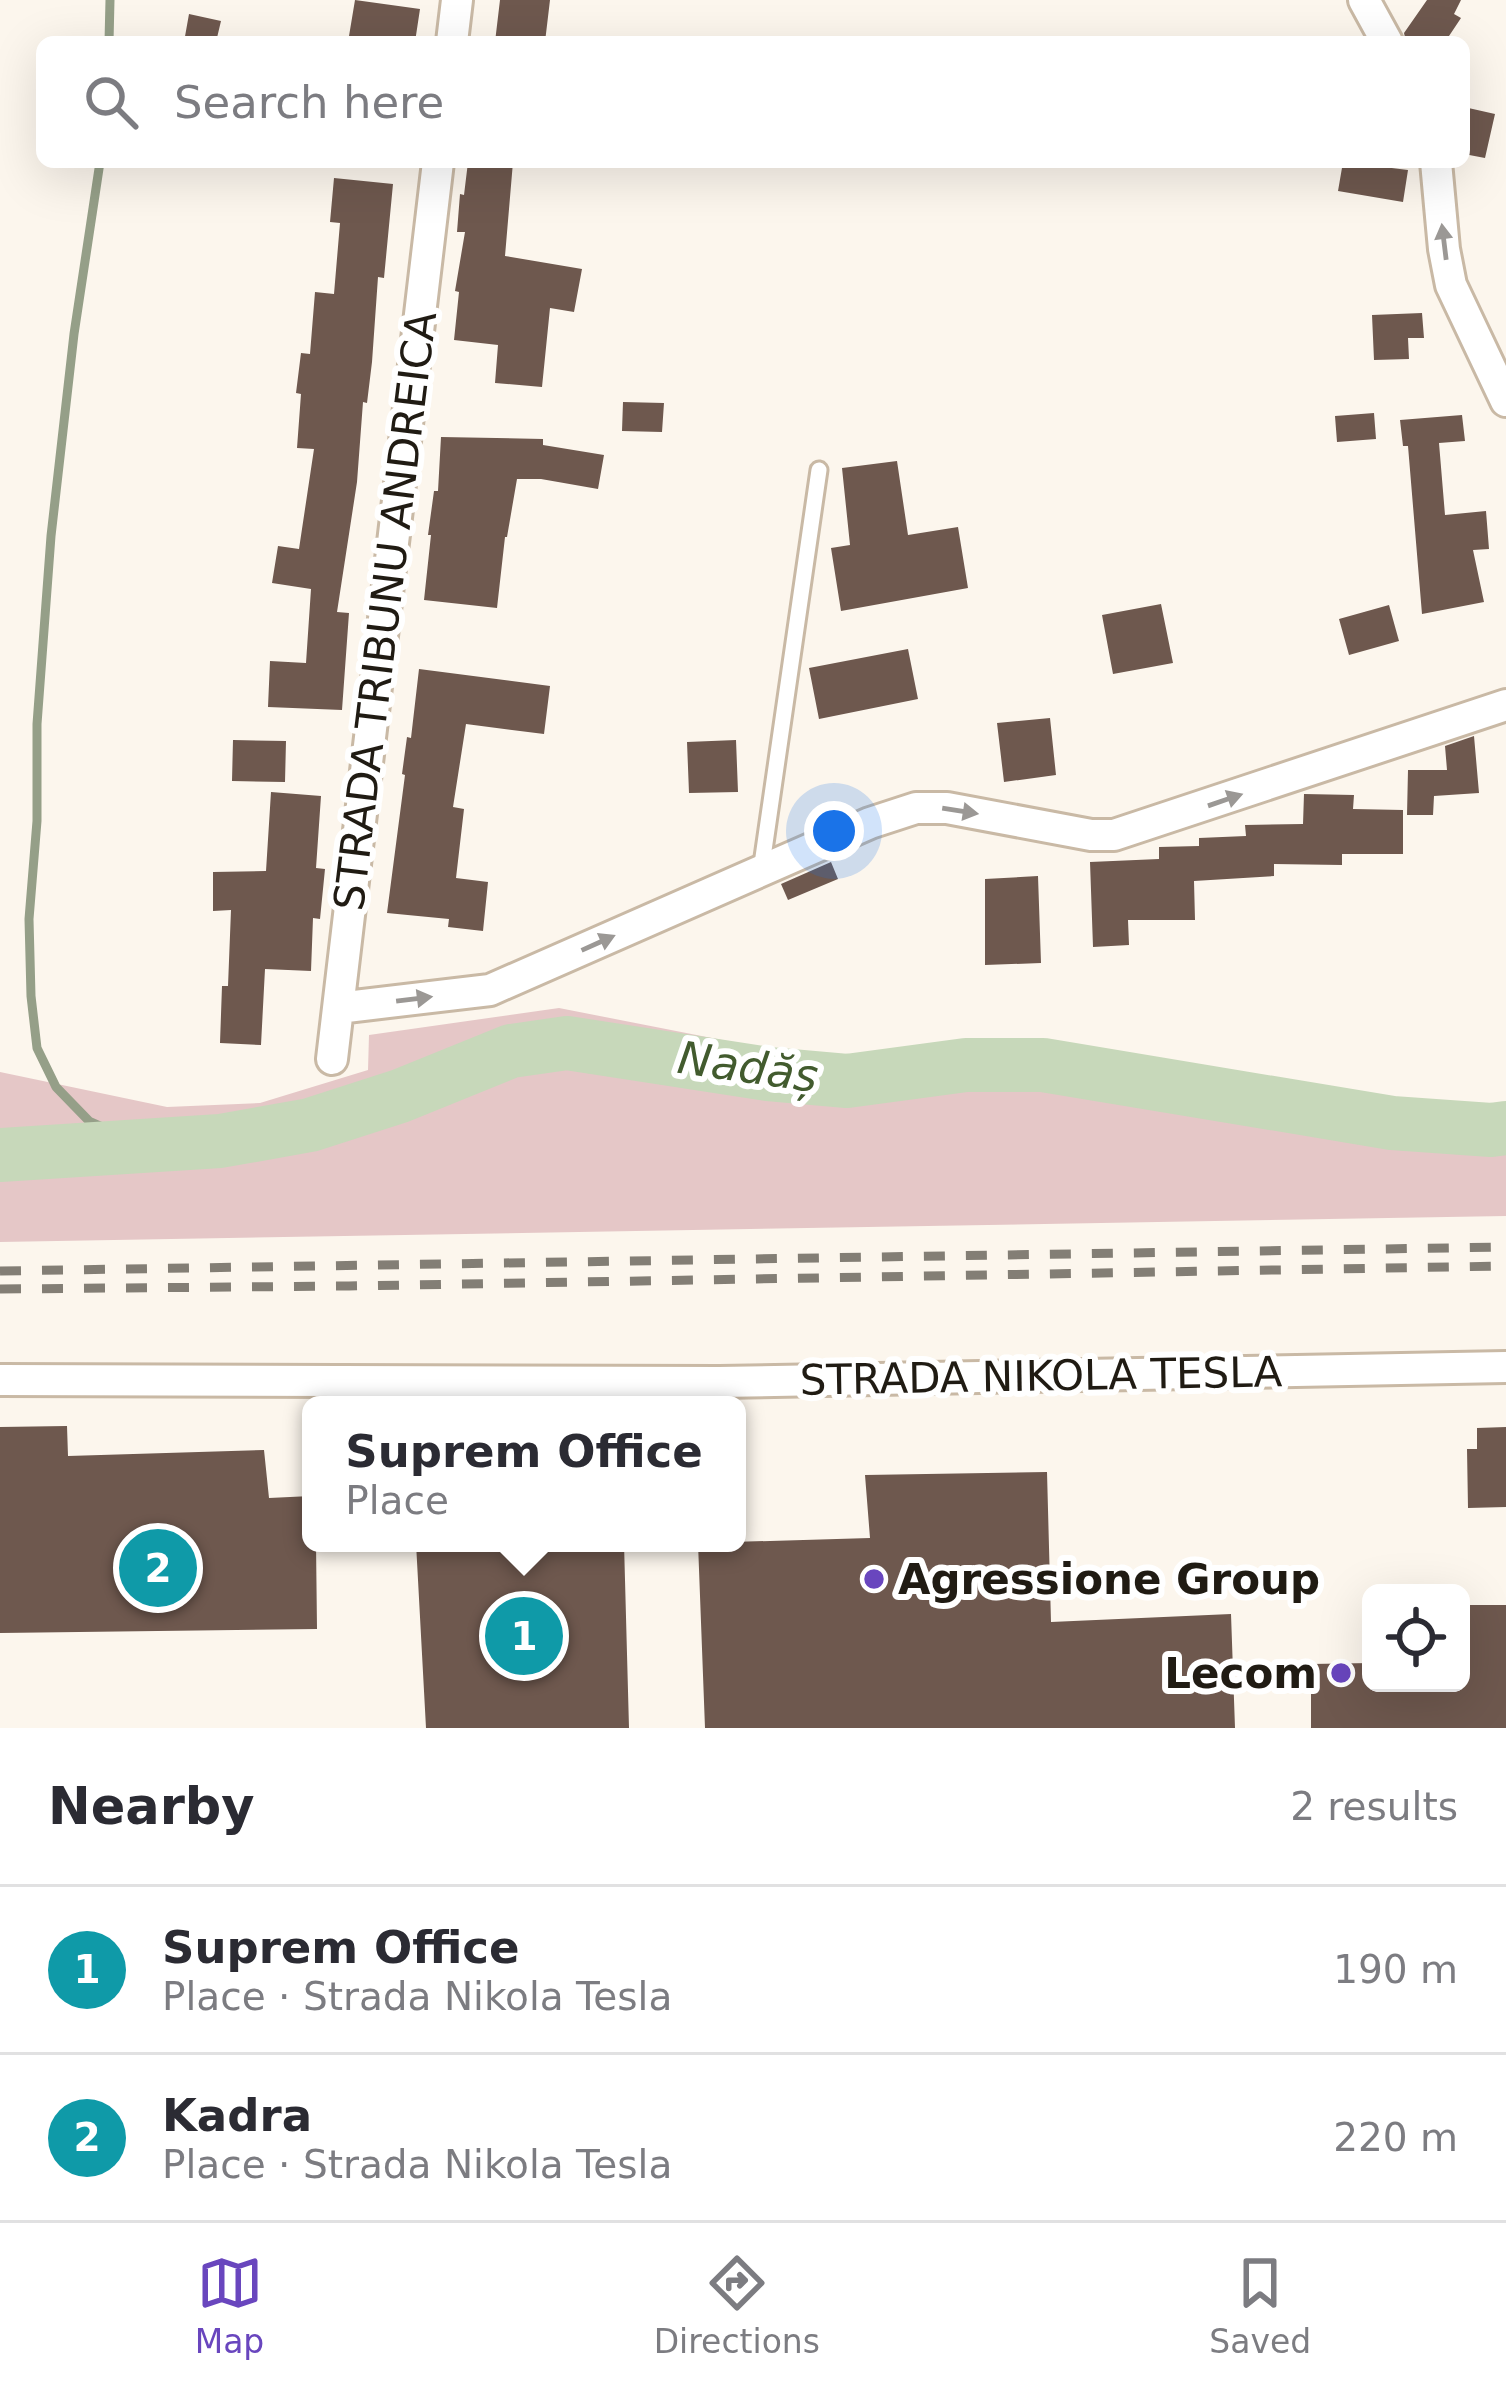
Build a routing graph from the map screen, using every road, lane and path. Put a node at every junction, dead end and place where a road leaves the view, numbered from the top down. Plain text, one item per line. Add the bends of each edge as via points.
1 (457, 0) edge
2 (1364, 0) edge
3 (453, 36) edge
4 (1384, 36) edge
5 (437, 168) edge
6 (1437, 168) edge
7 (1467, 319) junction
8 (1506, 333) edge
9 (1506, 401) edge
10 (819, 470) dead end
11 (1506, 705) edge
12 (760, 872) junction
13 (338, 1008) junction
14 (332, 1059) dead end
15 (1506, 1366) edge
16 (0, 1380) edge

1 - 3 street
2 - 4 street
5 - 13 street, STRADA TRIBUNU ANDREICA
7 -> 6 street via 1450,285
7 - 8 street
7 - 9 street
10 - 12 lane
12 -> 11 street via 916,808 1114,835
13 -> 12 street via 490,990
13 - 14 street, STRADA TRIBUNU ANDREICA
15 - 16 street, STRADA NIKOLA TESLA via 719,1382

